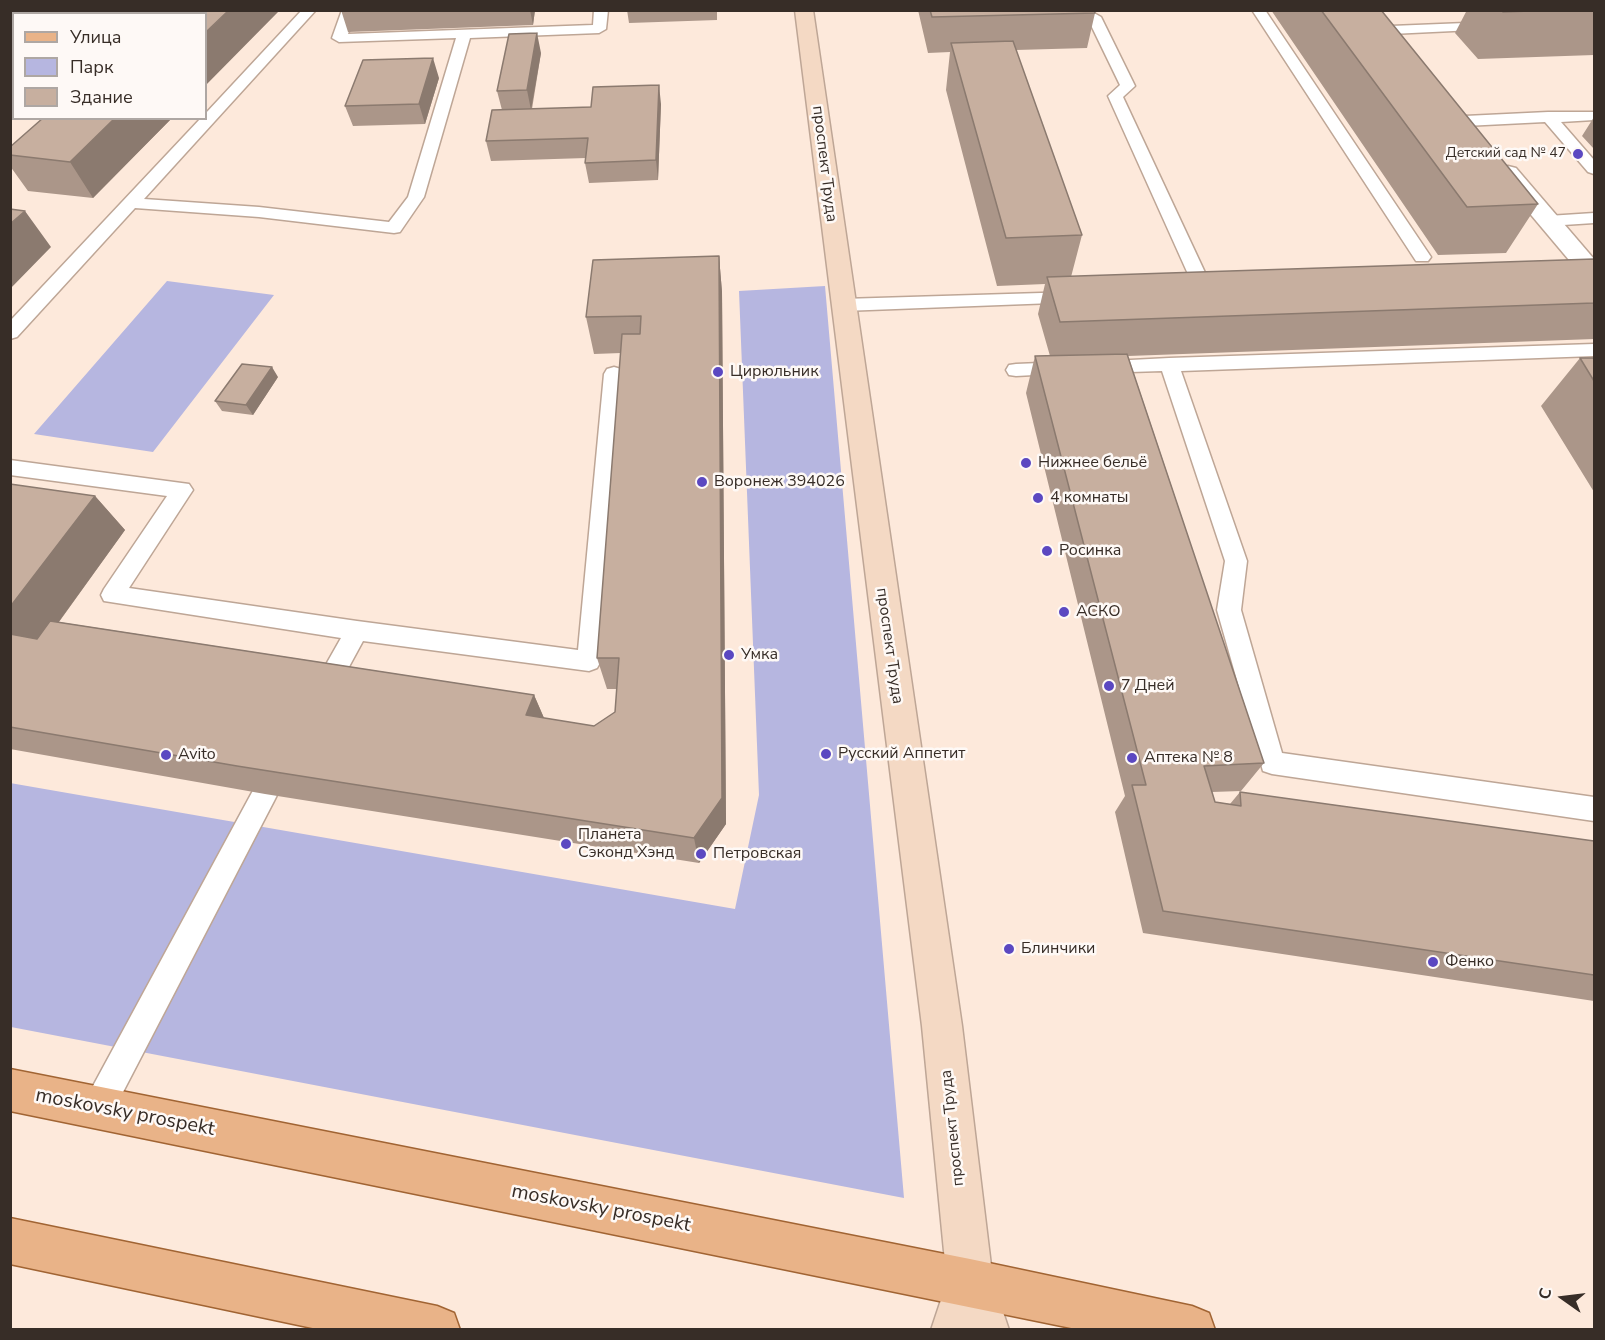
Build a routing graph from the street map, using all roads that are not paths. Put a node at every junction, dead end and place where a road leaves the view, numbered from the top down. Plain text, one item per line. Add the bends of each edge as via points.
1 (310, 10) edge
2 (349, 10) edge
3 (601, 10) edge
4 (804, 10) edge
5 (1258, 10) edge
6 (1048, 17) edge
7 (1385, 23) joint
8 (1503, 26) dead end
9 (464, 34) junction
10 (1406, 48) edge
11 (1450, 103) edge
12 (1594, 116) edge
13 (1548, 117) junction
14 (1465, 121) junction
15 (1480, 140) edge
16 (1495, 158) edge
17 (1594, 169) edge
18 (133, 203) junction
19 (1594, 218) edge
20 (1548, 221) junction
21 (1422, 257) dead end
22 (1594, 274) edge
23 (1594, 282) edge
24 (1573, 283) edge
25 (1183, 295) edge
26 (1090, 297) edge
27 (843, 305) junction
28 (10, 333) edge
29 (1594, 350) edge
30 (1170, 364) junction
31 (1016, 370) dead end
32 (614, 374) dead end
33 (10, 467) edge
34 (357, 631) junction
35 (323, 691) edge
36 (265, 794) edge
37 (1594, 809) edge
38 (10, 1090) edge
39 (98, 1108) junction
40 (10, 1241) edge
41 (970, 1282) junction
42 (436, 1329) edge
43 (955, 1329) edge
44 (986, 1329) edge
45 (1192, 1329) edge

1 - 18 lane
2 - 9 lane via 339,38
3 - 9 lane via 599,29
4 - 27 main road, проспект Труда
5 - 21 lane
6 - 25 lane via 1094,17 1128,86 1115,96 1212,294
7 - 8 lane
7 - 10 street
9 - 18 lane via 416,197 394,228 259,212
11 - 14 street
12 - 13 lane
13 - 14 lane
13 - 17 lane
14 - 15 street
16 - 20 street
18 - 28 lane
19 - 20 lane
20 - 22 street
23 - 24 lane
26 - 27 lane
27 - 41 main road, проспект Труда via 942,1026
29 - 30 lane
30 - 31 lane
30 - 37 lane via 1236,561 1229,610 1272,763
32 - 34 lane via 589,661
33 - 34 lane via 182,490 112,595
34 - 35 lane
36 - 39 lane
38 - 39 main road, moskovsky prospekt
39 - 41 main road, moskovsky prospekt
40 - 42 main road
41 - 43 main road
41 - 44 main road
41 - 45 main road, moskovsky prospekt

